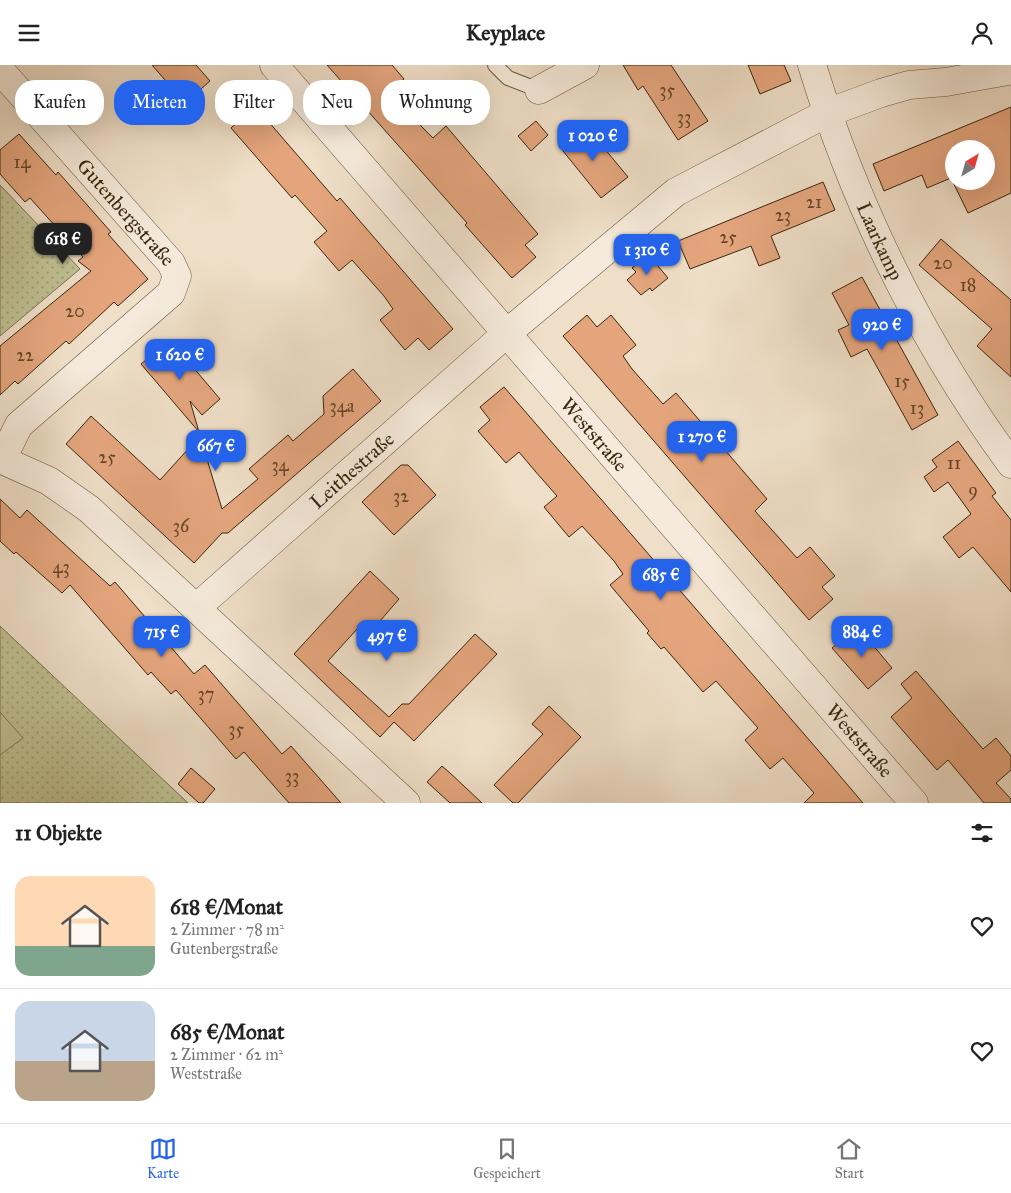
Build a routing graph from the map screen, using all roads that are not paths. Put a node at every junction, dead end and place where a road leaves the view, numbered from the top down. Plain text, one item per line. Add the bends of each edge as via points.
1 (274, 65) edge
2 (495, 65) edge
3 (585, 65) edge
4 (812, 65) edge
5 (0, 70) edge
6 (1008, 71) dead end
7 (539, 90) joint
8 (827, 113) junction
9 (507, 333) junction
10 (1, 459) edge
11 (1011, 464) edge
12 (196, 608) junction
13 (406, 803) edge
14 (914, 803) edge

1 - 9 street, Weststraße
2 - 7 lane via 508,78
3 - 7 street
4 - 8 street, Laarkamp
5 - 10 street, Gutenbergstraße via 171,263 177,276 171,293 19,425
6 - 8 street via 909,85
8 - 9 street via 676,192
8 - 11 street, Laarkamp via 876,236 929,339
9 - 12 street, Leithestraße
9 - 14 street, Weststraße
10 - 12 street via 72,495
12 - 13 street

